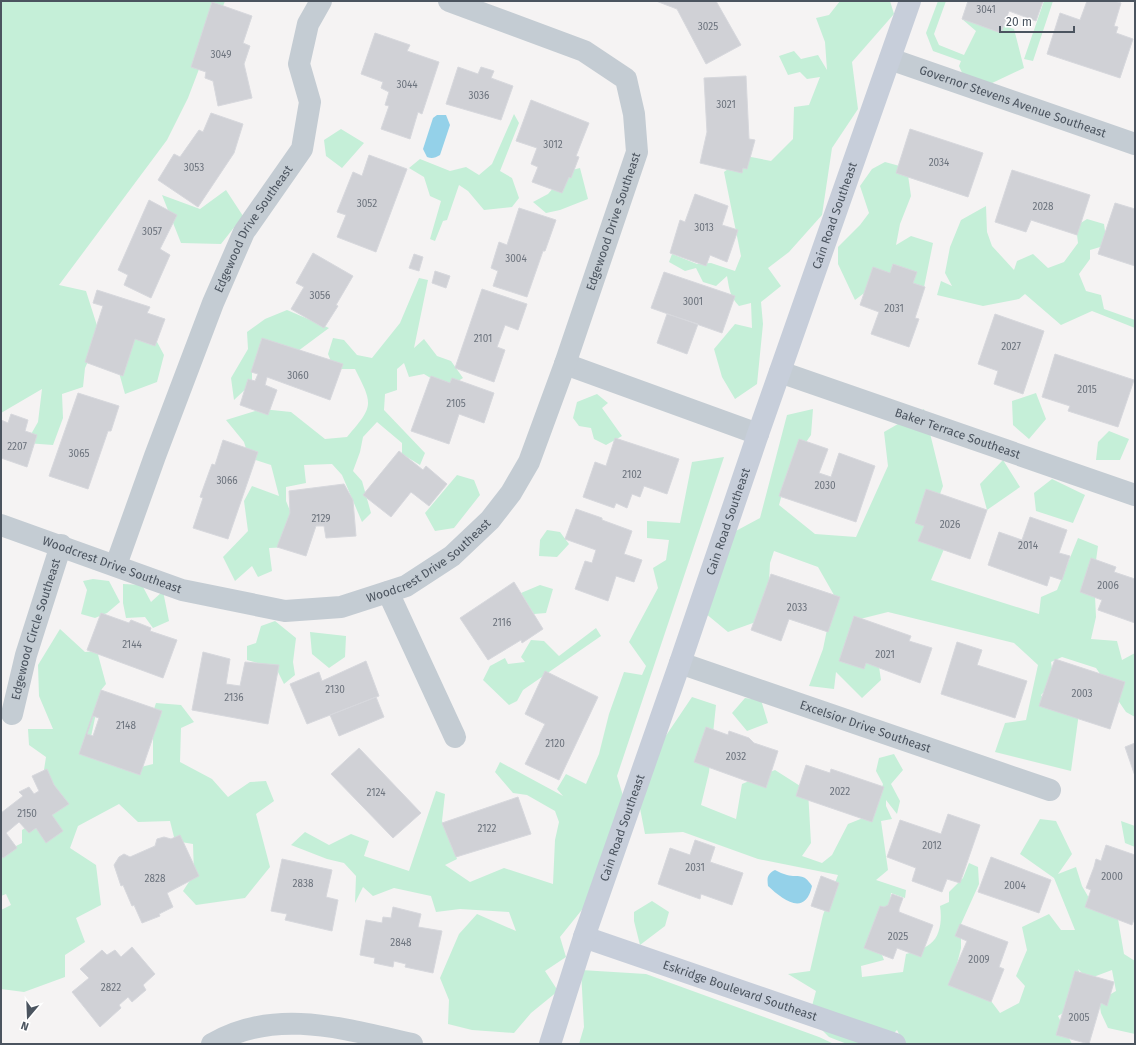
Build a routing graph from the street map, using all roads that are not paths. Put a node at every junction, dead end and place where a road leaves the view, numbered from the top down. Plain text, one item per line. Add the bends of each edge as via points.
1 (321, 1) edge
2 (449, 1) edge
3 (910, 1) edge
4 (890, 59) junction
5 (1135, 144) edge
6 (565, 364) junction
7 (780, 372) junction
8 (758, 434) junction
9 (1135, 495) edge
10 (1, 525) edge
11 (61, 545) junction
12 (116, 565) junction
13 (388, 592) junction
14 (680, 663) junction
15 (12, 714) dead end
16 (455, 737) dead end
17 (1050, 790) dead end
18 (584, 938) junction
19 (212, 1044) edge
20 (412, 1044) edge
21 (550, 1044) edge
22 (895, 1044) edge

1 - 12 street, Edgewood Drive Southeast via 308,24 299,64 310,102 302,149 244,232 212,307
2 - 6 street, Edgewood Drive Southeast via 584,51 626,79 634,114 637,152
3 - 4 street, Cain Road Southeast
4 - 5 street, Governor Stevens Avenue Southeast
4 - 7 street, Cain Road Southeast
6 - 8 street
6 - 13 street, Woodcrest Drive Southeast via 529,462 511,493 452,556 406,586
7 - 8 street, Cain Road Southeast
7 - 9 street, Baker Terrace Southeast
8 - 14 street, Cain Road Southeast
10 - 11 street, Woodcrest Drive Southeast
11 - 12 street, Woodcrest Drive Southeast
11 - 15 street, Edgewood Circle Southeast via 26,656
12 - 13 street, Woodcrest Drive Southeast via 182,590 285,611 342,606
13 - 16 street
14 - 17 street, Excelsior Drive Southeast
14 - 18 street, Cain Road Southeast
18 - 21 street, Cain Road Southeast
18 - 22 street, Eskridge Boulevard Southeast
19 - 20 street via 224,1037 261,1025 300,1023 342,1028

